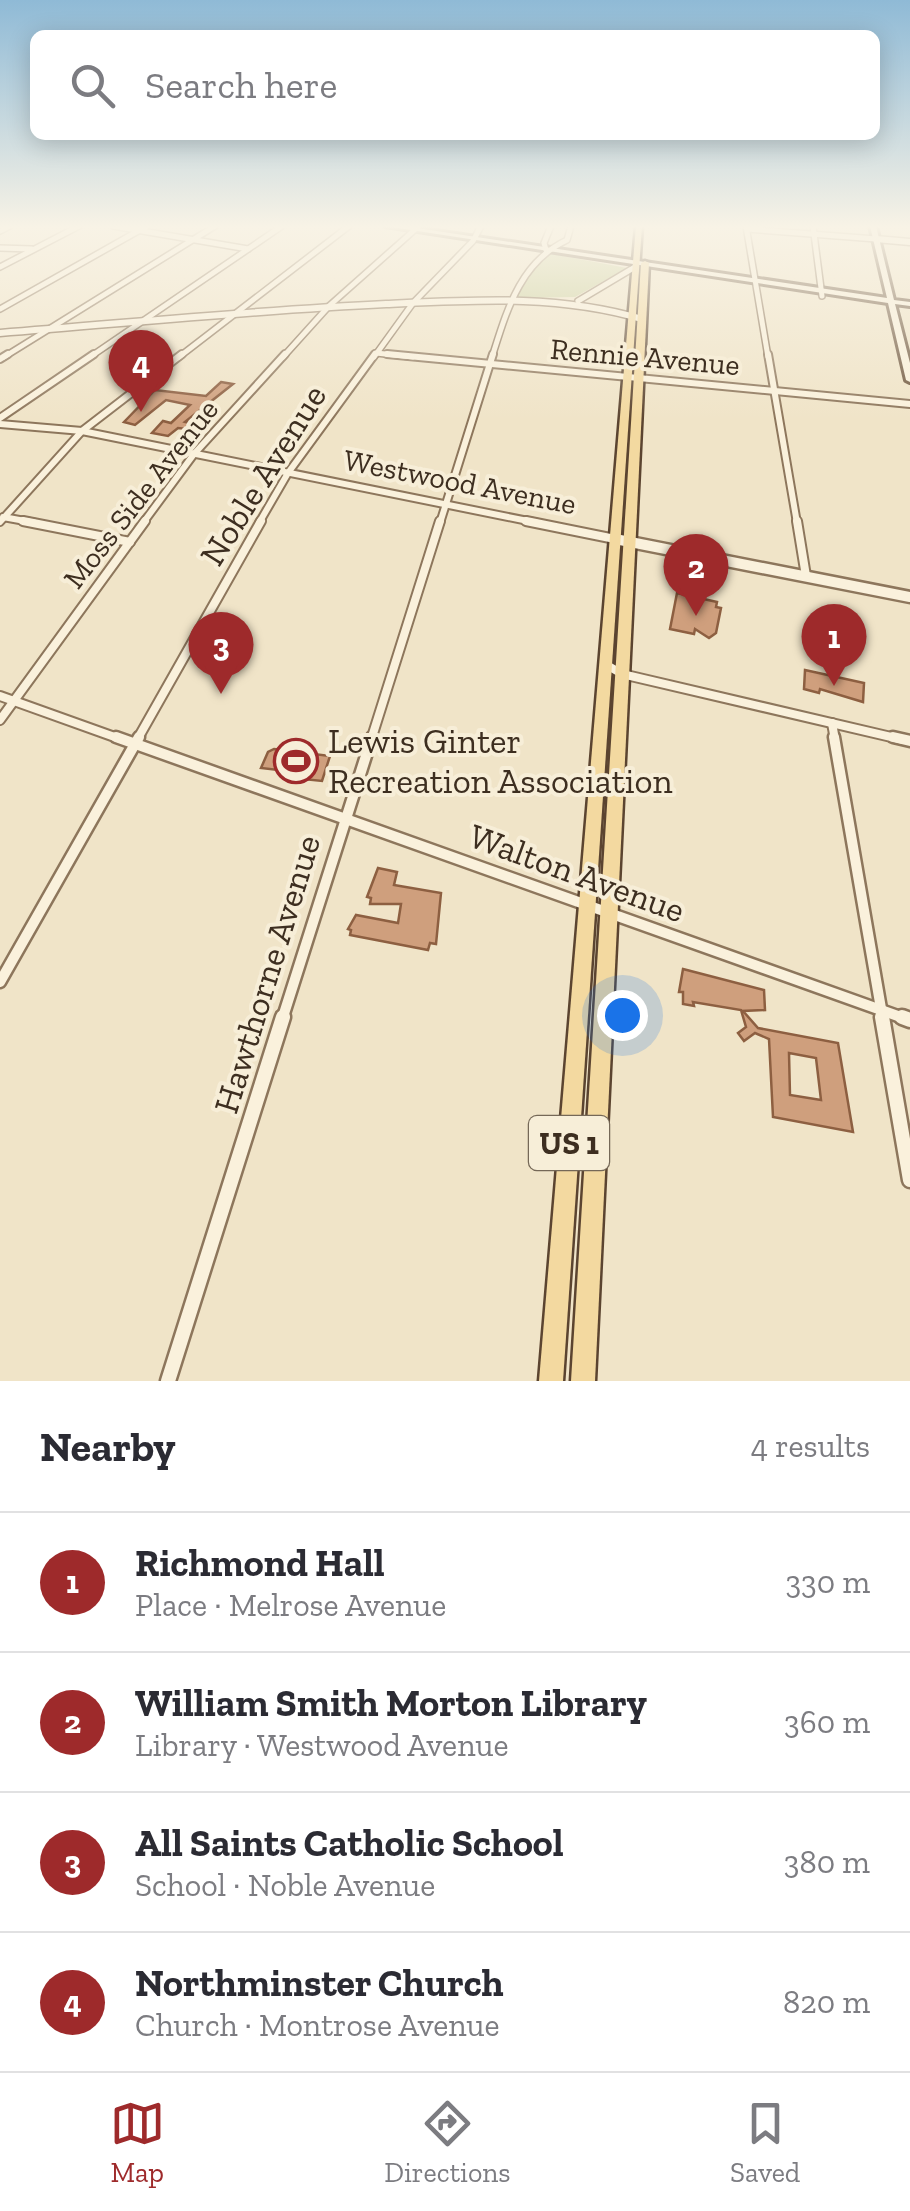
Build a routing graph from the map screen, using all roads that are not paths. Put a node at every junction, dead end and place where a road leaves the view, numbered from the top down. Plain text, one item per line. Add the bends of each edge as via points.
1 (33, 290) edge
2 (111, 290) edge
3 (188, 290) edge
4 (263, 290) edge
5 (348, 290) edge
6 (425, 290) edge
7 (517, 290) edge
8 (598, 290) edge
9 (639, 290) edge
10 (756, 290) edge
11 (805, 290) edge
12 (892, 290) edge
13 (822, 293) joint
14 (510, 300) junction
15 (578, 302) junction
16 (413, 303) junction
17 (895, 304) junction
18 (330, 306) junction
19 (910, 306) edge
20 (0, 309) edge
21 (236, 311) junction
22 (637, 317) junction
23 (144, 320) junction
24 (46, 330) junction
25 (0, 333) edge
26 (908, 349) edge
27 (376, 353) junction
28 (0, 359) edge
29 (488, 366) junction
30 (633, 379) junction
31 (910, 380) edge
32 (774, 392) junction
33 (910, 404) edge
34 (0, 421) edge
35 (82, 431) junction
36 (194, 454) junction
37 (288, 473) junction
38 (444, 504) junction
39 (2, 518) edge
40 (622, 540) junction
41 (130, 542) junction
42 (806, 576) junction
43 (910, 597) edge
44 (605, 664) junction
45 (622, 674) junction
46 (0, 696) edge
47 (15, 699) junction
48 (0, 720) edge
49 (832, 723) junction
50 (910, 742) edge
51 (135, 744) junction
52 (345, 820) junction
53 (587, 905) junction
54 (609, 913) junction
55 (0, 982) edge
56 (881, 1010) junction
57 (910, 1020) edge
58 (910, 1180) edge
59 (168, 1381) edge
60 (551, 1381) edge
61 (583, 1381) edge

1 - 20 street
2 - 24 street
3 - 23 street
4 - 21 street
5 - 18 street, Moss Side Avenue
6 - 16 street, Noble Avenue
7 - 14 street, Hawthorne Avenue
8 - 15 street
9 - 22 main road, US 1
10 - 32 street
11 - 13 main road
12 - 17 main road
13 - 17 main road
14 - 15 street
14 - 16 street
14 - 29 street, Hawthorne Avenue
15 - 22 street
16 - 18 street
16 - 27 street, Noble Avenue
17 - 19 main road
17 - 26 main road
18 - 21 street
18 - 36 street, Moss Side Avenue
21 - 23 street
21 - 35 street
22 - 30 main road, US 1
23 - 24 street
23 - 34 street
24 - 25 street
24 - 28 street
26 - 31 main road
27 - 29 street, Rennie Avenue
27 - 37 street, Noble Avenue
29 - 30 street, Rennie Avenue
29 - 38 street, Hawthorne Avenue
30 - 32 street, Rennie Avenue
30 - 40 main road, US 1
32 - 33 street, Rennie Avenue
32 - 42 street
34 - 35 street, Westwood Avenue
35 - 36 street, Westwood Avenue
35 - 39 street
36 - 37 street, Westwood Avenue
36 - 41 street, Moss Side Avenue
37 - 38 street, Westwood Avenue
37 - 51 street, Noble Avenue
38 - 40 street, Westwood Avenue
38 - 52 street, Hawthorne Avenue
39 - 41 street
40 - 42 street, Westwood Avenue
40 - 44 main road, US 1
40 - 45 main road, US 1
41 - 47 street, Moss Side Avenue
42 - 43 street, Westwood Avenue
44 - 45 street
44 - 53 main road, US 1
45 - 49 street
45 - 54 main road, US 1
46 - 47 street, Walton Avenue
47 - 48 street, Moss Side Avenue
47 - 51 street, Walton Avenue
49 - 50 street
49 - 56 street
51 - 52 street, Walton Avenue
51 - 55 street, Noble Avenue
52 - 53 street, Walton Avenue
52 - 59 street, Hawthorne Avenue
53 - 54 street, Walton Avenue
53 - 60 main road, US 1
54 - 56 street, Walton Avenue
54 - 61 main road, US 1
56 - 57 street, Walton Avenue
56 - 58 street

